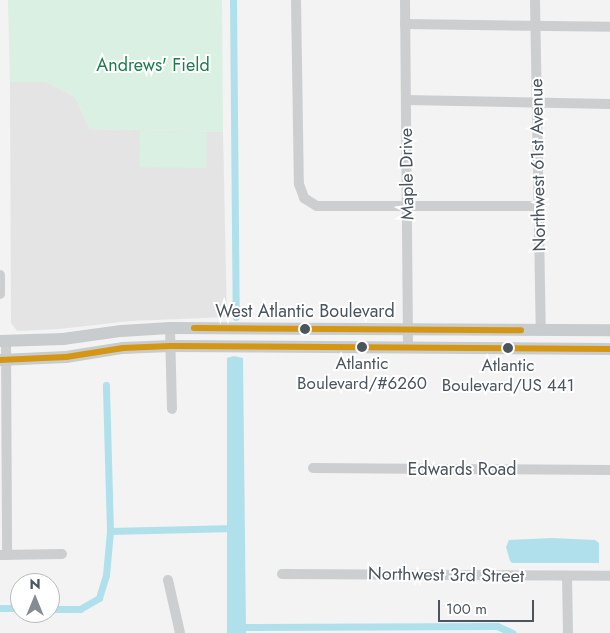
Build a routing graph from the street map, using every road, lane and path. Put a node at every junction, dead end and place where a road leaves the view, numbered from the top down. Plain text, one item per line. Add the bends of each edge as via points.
1 (296, 0) edge
2 (405, 0) edge
3 (535, 0) edge
4 (406, 24) junction
5 (536, 26) junction
6 (610, 27) edge
7 (406, 100) junction
8 (537, 103) junction
9 (610, 104) edge
10 (538, 206) junction
11 (408, 207) junction
12 (0, 275) edge
13 (0, 294) edge
14 (170, 328) junction
15 (408, 328) junction
16 (541, 330) junction
17 (610, 330) edge
18 (3, 341) edge
19 (170, 346) junction
20 (408, 348) junction
21 (610, 349) edge
22 (3, 360) edge
23 (172, 409) dead end
24 (313, 468) dead end
25 (610, 470) edge
26 (3, 483) edge
27 (62, 554) dead end
28 (4, 555) edge
29 (282, 574) dead end
30 (568, 576) junction
31 (610, 576) edge
32 (168, 580) dead end
33 (180, 633) edge
34 (568, 633) edge

1 - 11 street via 299,184 304,198 317,206
2 - 4 street, Maple Drive
3 - 5 street, Northwest 61st Avenue
4 - 5 street
4 - 7 street, Maple Drive
5 - 6 street
5 - 8 street, Northwest 61st Avenue
7 - 8 street
7 - 11 street, Maple Drive
8 - 9 street
8 - 10 street, Northwest 61st Avenue
10 - 11 street
10 - 16 street, Northwest 61st Avenue
11 - 15 street, Maple Drive
12 - 13 street
14 - 15 main road, West Atlantic Boulevard
14 - 18 main road, West Atlantic Boulevard via 63,339
14 - 19 street
15 - 16 main road, West Atlantic Boulevard
15 - 20 street, Maple Drive
16 - 17 main road, West Atlantic Boulevard
18 - 22 street
19 - 20 main road, West Atlantic Boulevard
19 - 22 main road, West Atlantic Boulevard
19 - 23 street
20 - 21 main road, West Atlantic Boulevard
22 - 26 street
24 - 25 street, Edwards Road
26 - 28 street
27 - 28 street
29 - 30 street, Northwest 3rd Street
30 - 31 street, Northwest 3rd Street
30 - 34 street
32 - 33 street

